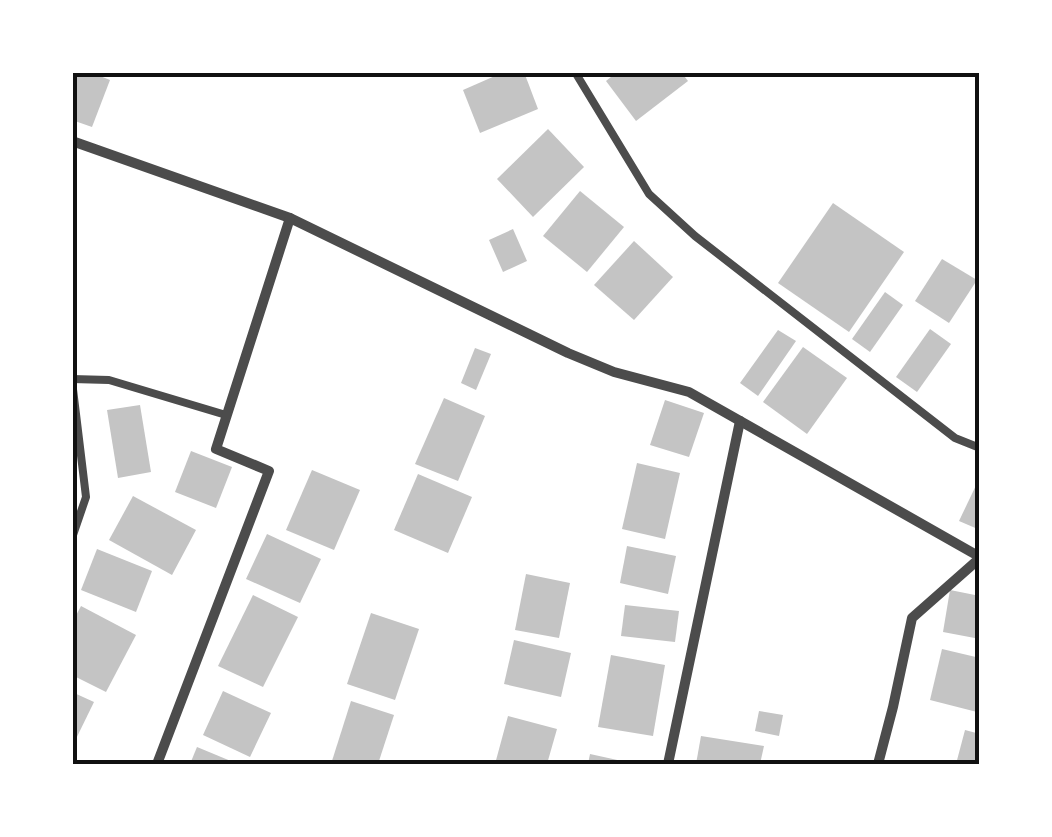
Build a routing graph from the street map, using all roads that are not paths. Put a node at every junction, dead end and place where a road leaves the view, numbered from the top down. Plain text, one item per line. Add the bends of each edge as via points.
1 (574, 72) edge
2 (72, 141) edge
3 (290, 218) junction
4 (72, 380) edge
5 (226, 415) junction
6 (740, 421) junction
7 (980, 448) edge
8 (72, 538) edge
9 (980, 557) edge
10 (157, 764) edge
11 (668, 764) edge
12 (878, 764) edge

1 - 7 lane via 648,194 955,438
2 - 3 street
3 - 5 street
3 - 6 street via 568,354 689,392
4 - 5 lane via 109,380
4 - 8 lane via 86,497
5 - 10 street via 216,448 269,471
6 - 9 street
6 - 11 street
9 - 12 street via 912,618

